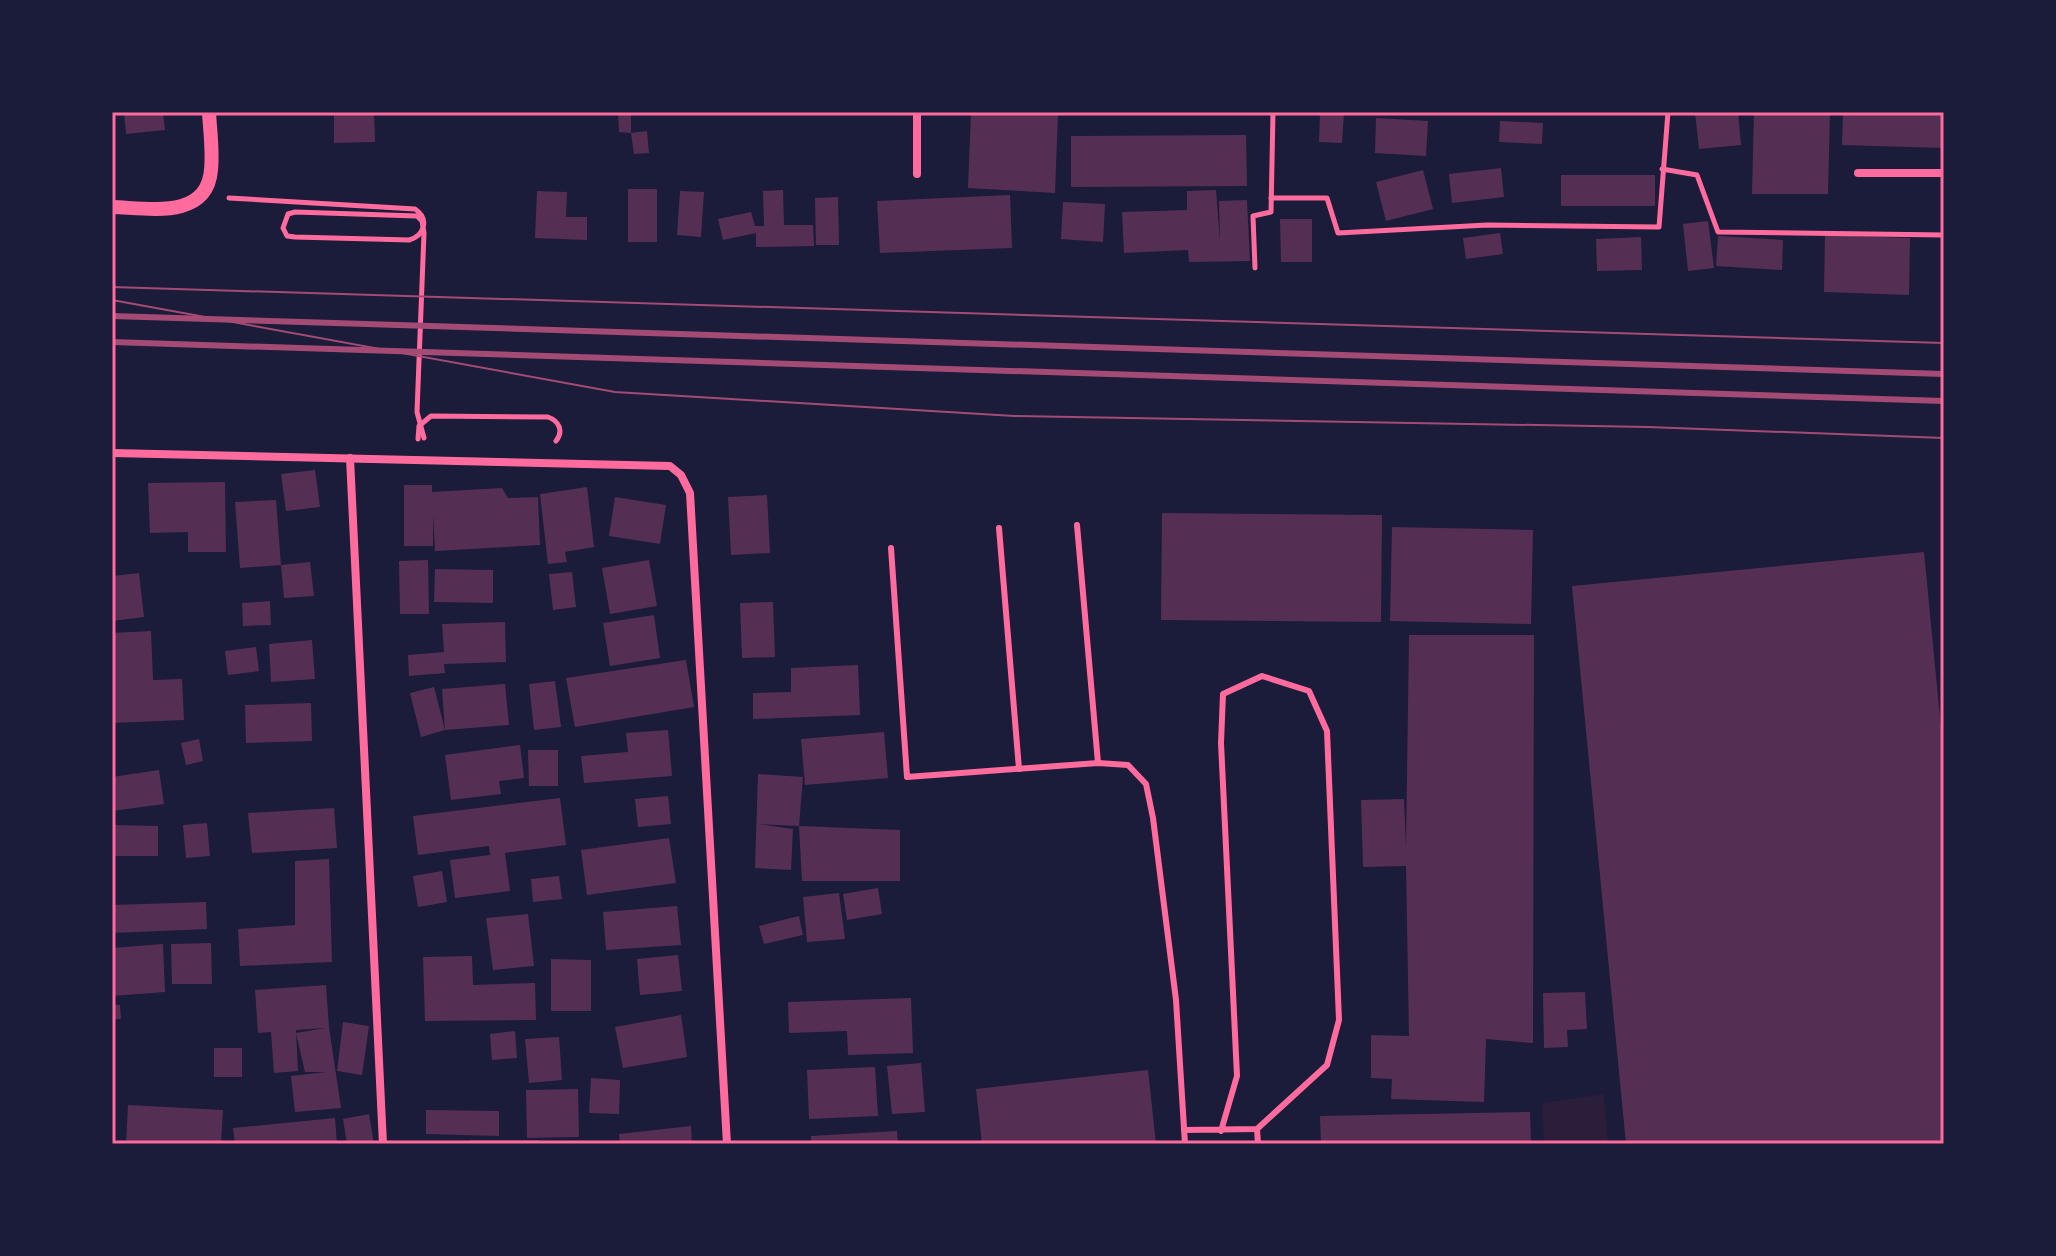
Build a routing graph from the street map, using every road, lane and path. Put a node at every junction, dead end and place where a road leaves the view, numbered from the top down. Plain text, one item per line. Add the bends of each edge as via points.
1 (209, 112) edge
2 (917, 112) edge
3 (1273, 112) edge
4 (1668, 112) edge
5 (1662, 169) junction
6 (211, 171) junction
7 (1858, 173) dead end
8 (1944, 173) edge
9 (917, 174) dead end
10 (1271, 198) junction
11 (112, 207) edge
12 (1944, 235) edge
13 (1255, 268) dead end
14 (431, 416) dead end
15 (428, 442) dead end
16 (548, 444) dead end
17 (112, 453) edge
18 (350, 458) junction
19 (1077, 525) dead end
20 (999, 528) dead end
21 (891, 548) dead end
22 (1098, 763) junction
23 (1019, 769) junction
24 (1257, 1129) junction
25 (1184, 1130) junction
26 (1221, 1131) junction
27 (383, 1144) edge
28 (727, 1144) edge
29 (1185, 1144) edge
30 (1258, 1144) edge

1 - 6 street
2 - 9 street
3 - 10 path
4 - 5 path
5 - 10 path via 1659,227 1487,225 1338,233 1327,198
5 - 12 path via 1697,175 1718,232
6 - 11 street via 206,191 192,203 174,208
6 - 15 path via 222,197 415,209 424,218 424,225 417,238 409,240 287,236 284,221 295,212 417,216 422,221 424,233 417,412
7 - 8 street
10 - 13 path via 1271,212 1253,216
14 - 16 path via 548,417 560,427 560,436
17 - 18 street
18 - 27 street
18 - 28 street via 670,466 681,475 690,493
19 - 22 lane
20 - 23 lane
21 - 23 lane via 907,777
22 - 23 lane
22 - 25 lane via 1128,765 1146,784 1176,1000
24 - 26 lane
24 - 26 lane via 1327,1065 1339,1020 1327,731 1309,691 1262,676 1223,694 1237,1076
24 - 30 lane
25 - 26 lane
25 - 29 lane

